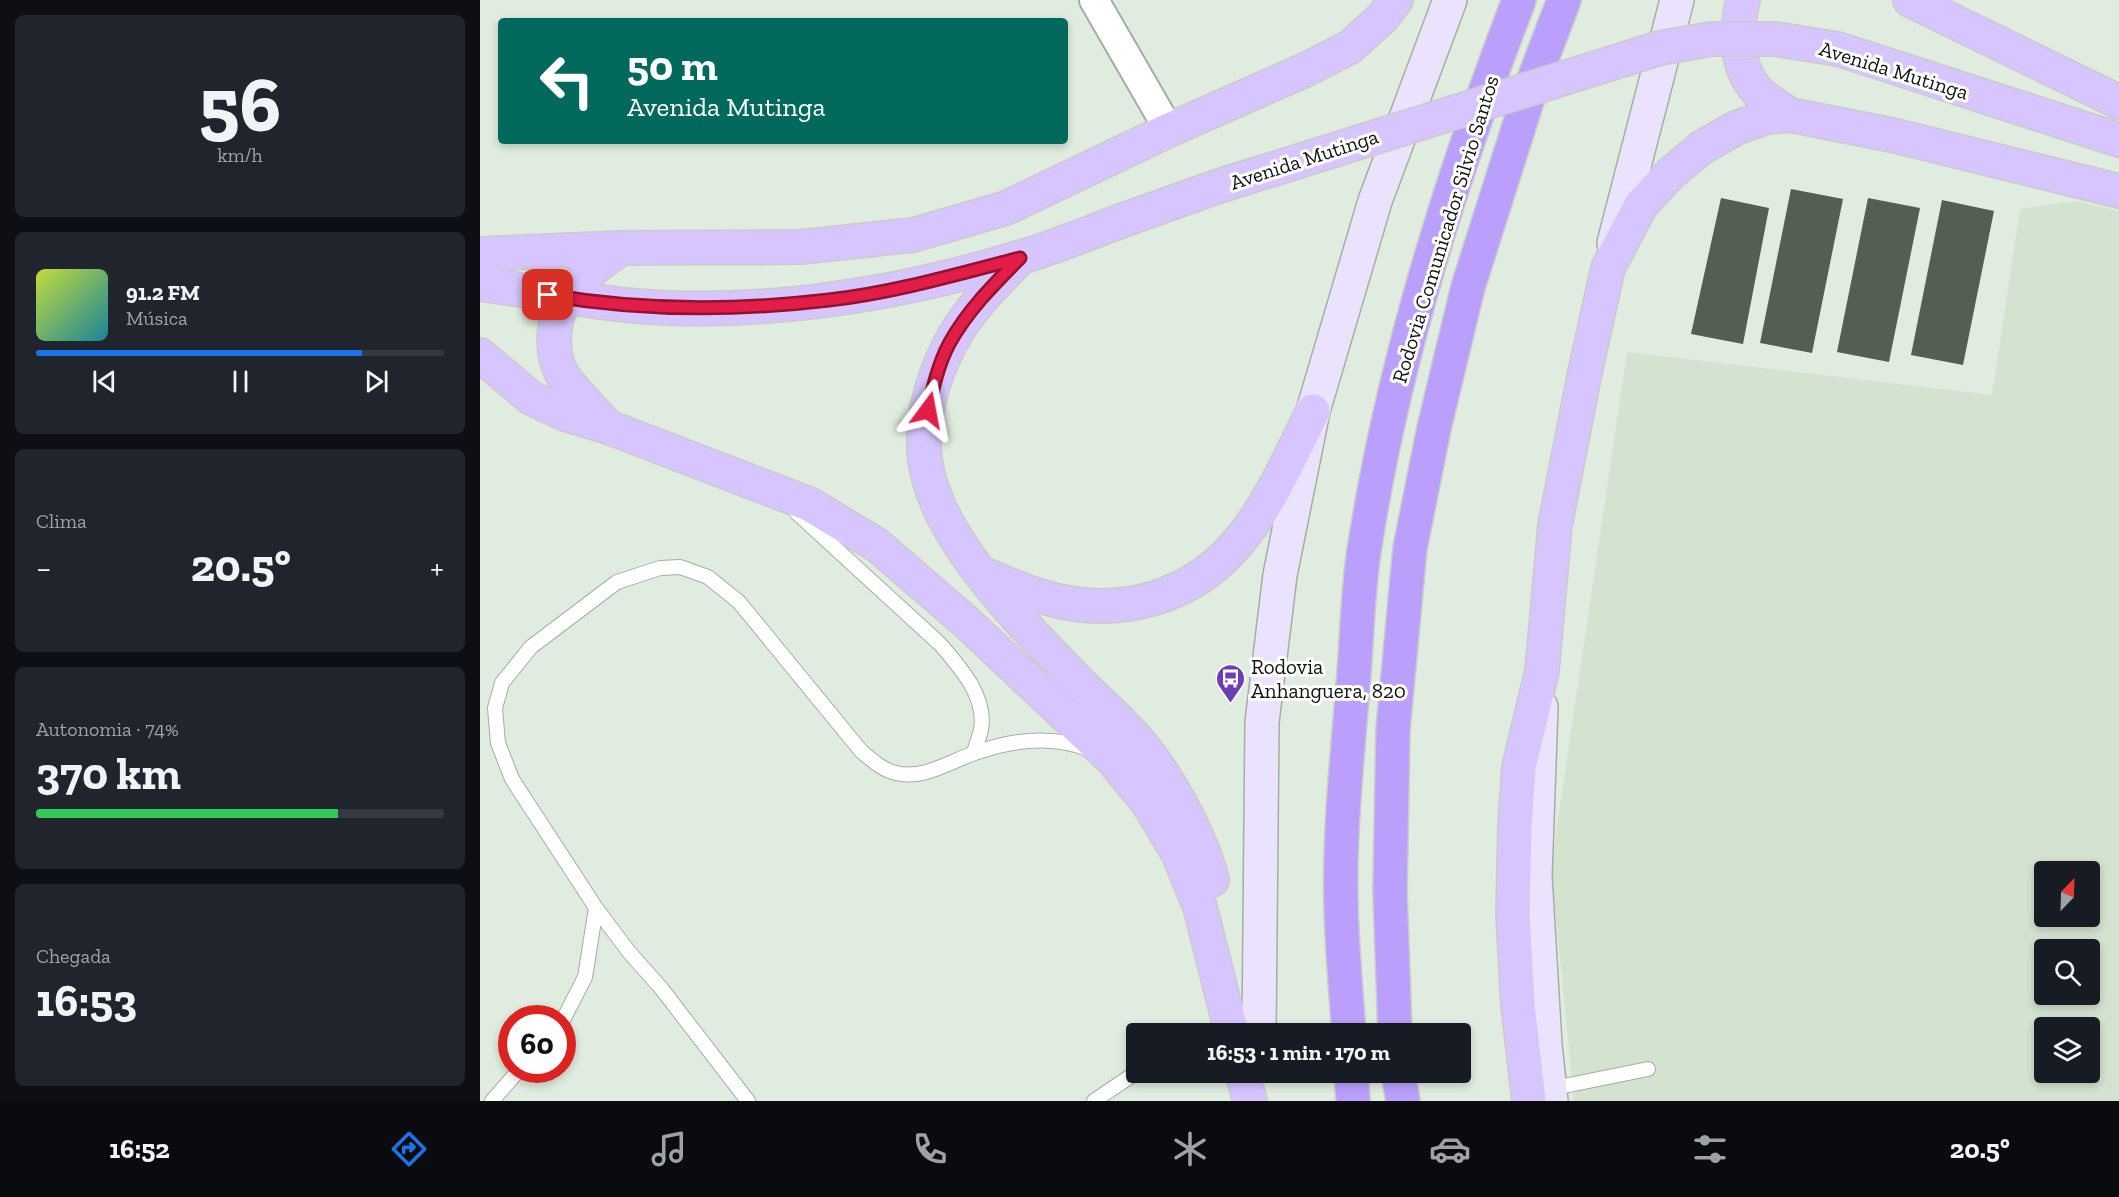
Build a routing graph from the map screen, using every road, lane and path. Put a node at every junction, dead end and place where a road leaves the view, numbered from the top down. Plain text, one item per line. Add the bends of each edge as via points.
1 (1094, 0) edge
2 (1396, 0) edge
3 (1450, 0) edge
4 (1519, 0) edge
5 (1564, 0) edge
6 (1677, 0) edge
7 (1743, 0) edge
8 (1910, 0) edge
9 (2119, 102) edge
10 (1790, 115) junction
11 (1169, 130) junction
12 (2119, 140) edge
13 (2119, 191) edge
14 (621, 248) junction
15 (480, 254) edge
16 (1020, 258) junction
17 (1608, 268) junction
18 (480, 284) edge
19 (566, 298) junction
20 (480, 355) edge
21 (1313, 411) junction
22 (608, 427) junction
23 (768, 488) junction
24 (981, 573) junction
25 (974, 753) junction
26 (1112, 759) junction
27 (596, 908) junction
28 (571, 1005) edge
29 (1229, 1023) edge
30 (1231, 1023) edge
31 (1259, 1023) edge
32 (1348, 1023) edge
33 (1395, 1023) edge
34 (1648, 1070) dead end
35 (1126, 1080) edge
36 (508, 1083) edge
37 (1245, 1083) edge
38 (1259, 1083) edge
39 (1352, 1083) edge
40 (1400, 1083) edge
41 (1543, 1097) edge
42 (492, 1101) edge
43 (748, 1101) edge
44 (1096, 1101) edge
45 (1250, 1101) edge
46 (1259, 1101) edge
47 (1353, 1101) edge
48 (1403, 1101) edge

1 - 11 street
2 - 11 main road via 1350,47
3 - 21 main road via 1375,201
4 - 32 highway, Rodovia Comunicador Silvio Santos via 1413,317 1385,434 1364,554 1342,820 1341,906
5 - 33 highway, Rodovia Comunicador Silvio Santos via 1534,79 1468,287 1410,548 1392,751 1390,890
6 - 17 main road
7 - 10 main road via 1737,48 1746,77 1761,95
8 - 9 main road
10 - 13 main road via 1892,135
10 - 17 main road via 1767,117 1736,128 1701,148 1670,174 1641,205
11 - 14 main road via 1006,207 913,234 801,247
12 - 16 main road, Avenida Mutinga, bridge via 1838,49 1775,39 1710,39 1660,48 1216,187
14 - 15 main road
14 - 19 main road via 591,270
16 - 19 main road, Avenida Mutinga via 830,300 669,308
16 - 24 main road via 990,288 949,345 935,378 924,427 925,460 936,503 957,542
17 - 41 main road via 1555,525 1542,671 1519,767 1513,915 1518,1005
18 - 19 main road, Avenida Mutinga
19 - 22 main road via 554,334 555,355 562,375
20 - 22 main road via 531,398
21 - 24 main road via 1244,536 1198,579 1162,597 1126,605 1088,605 1045,598
21 - 31 main road via 1280,575 1262,722
22 - 23 main road
23 - 25 lane via 960,666 975,692 980,712 981,728
23 - 26 main road via 809,504 877,545 965,621
24 - 30 main road via 1015,614 1133,735 1193,828 1221,922
25 - 26 lane via 1041,740 1071,743
25 - 27 lane via 936,770 897,774 881,767 861,751 739,602 708,577 680,567 660,568 617,582 531,647 501,683 495,708 498,743 513,779
26 - 29 main road via 1148,803 1178,853 1200,907
27 - 28 lane via 585,977
27 - 43 lane
34 - 41 lane
35 - 44 lane
36 - 42 lane
37 - 45 main road
38 - 46 main road
39 - 47 highway
40 - 48 highway

